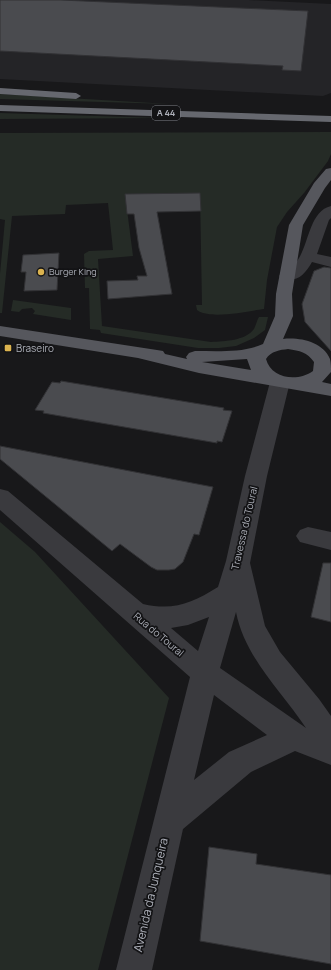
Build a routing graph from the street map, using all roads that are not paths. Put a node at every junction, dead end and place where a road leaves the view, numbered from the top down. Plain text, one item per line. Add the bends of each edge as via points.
1 (0, 91) edge
2 (86, 97) dead end
3 (0, 102) edge
4 (164, 102) dead end
5 (0, 108) edge
6 (280, 110) junction
7 (331, 111) edge
8 (331, 119) edge
9 (24, 120) dead end
10 (331, 172) edge
11 (331, 210) edge
12 (308, 256) junction
13 (331, 262) edge
14 (287, 276) junction
15 (284, 316) junction
16 (0, 331) edge
17 (307, 347) junction
18 (266, 348) junction
19 (142, 353) junction
20 (327, 362) edge
21 (283, 381) junction
22 (331, 390) edge
23 (0, 498) edge
24 (308, 536) dead end
25 (331, 541) edge
26 (238, 561) junction
27 (229, 593) junction
28 (135, 613) junction
29 (205, 673) junction
30 (294, 737) junction
31 (331, 740) edge
32 (331, 751) edge
33 (169, 820) junction
34 (134, 970) edge

1 - 2 highway
3 - 6 highway, A 44
4 - 6 highway
5 - 8 highway, A 44
6 - 7 highway, A 44
8 - 9 highway
10 - 14 main road via 319,186 296,225
11 - 12 street via 322,219
12 - 13 street
12 - 14 street via 298,272
14 - 15 main road
15 - 17 main road
15 - 18 main road
16 - 19 main road
17 - 18 main road via 289,343
17 - 20 main road
18 - 19 main road via 245,354 202,357
18 - 21 main road via 257,356 258,368 264,374
19 - 21 main road via 206,369
20 - 21 main road via 321,373 312,380
21 - 22 main road
21 - 26 street, Travessa do Toural via 256,476
23 - 28 street, Rua do Toural
24 - 25 street
26 - 27 street, Travessa do Toural
26 - 31 street via 252,628 270,660
27 - 28 street via 204,608 182,616 160,618
27 - 29 street, Travessa do Toural
28 - 29 street, Rua do Toural
29 - 30 street, Rua do Toural
29 - 33 street, Avenida da Junqueira
30 - 32 street, Rua do Toural
30 - 33 street via 240,762
33 - 34 street, Avenida da Junqueira

